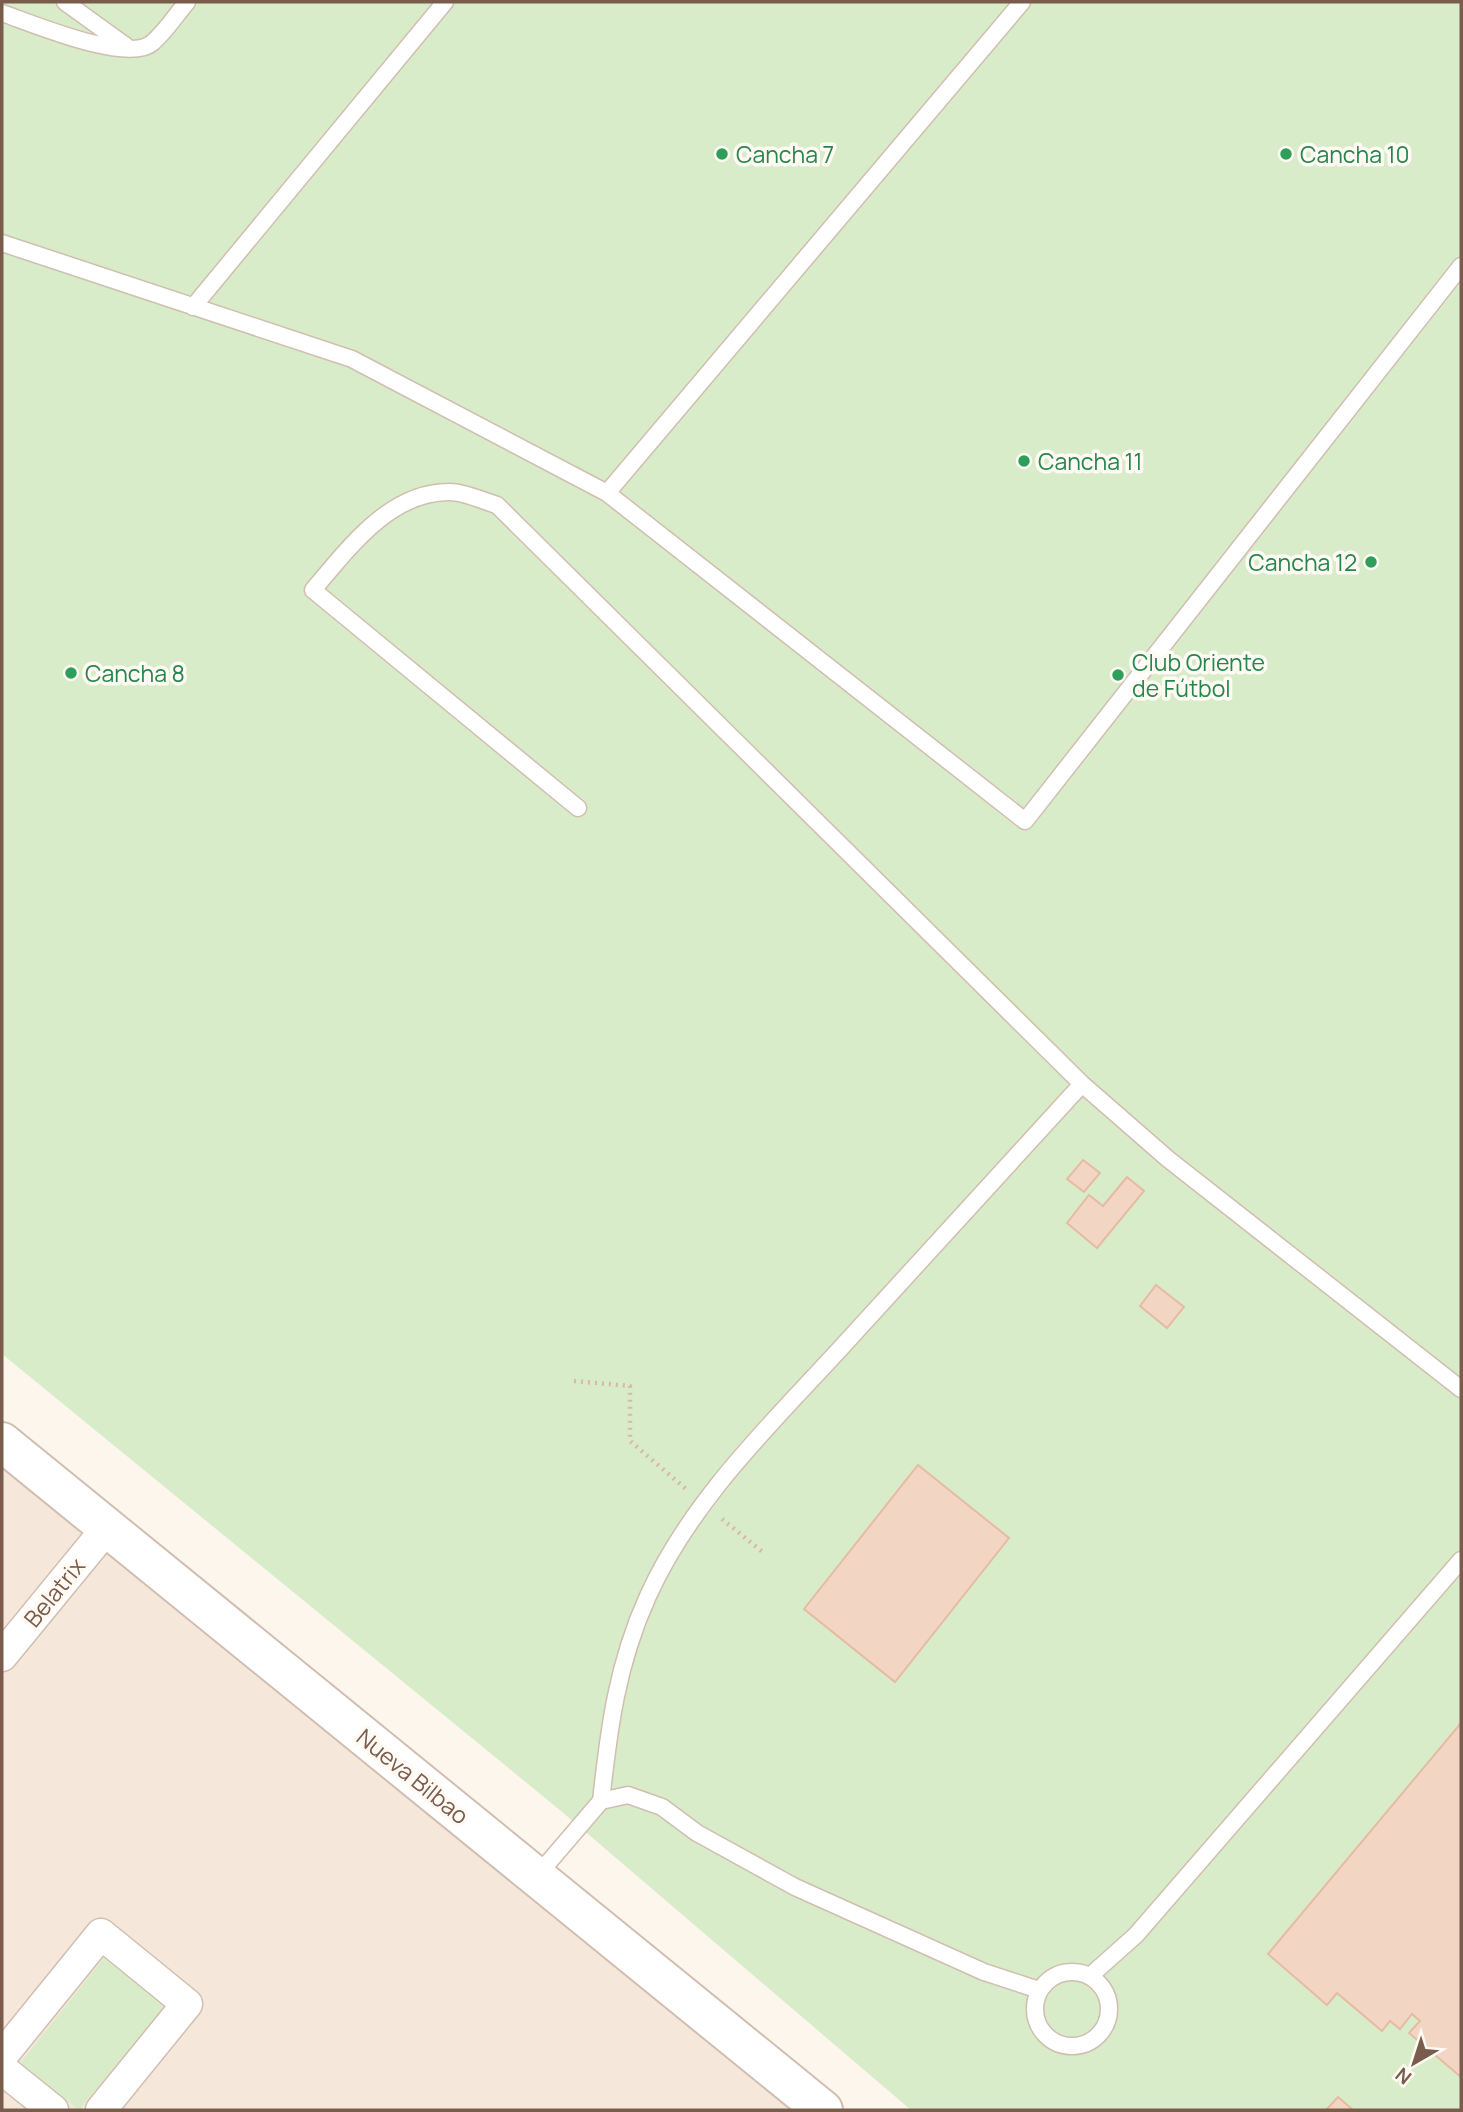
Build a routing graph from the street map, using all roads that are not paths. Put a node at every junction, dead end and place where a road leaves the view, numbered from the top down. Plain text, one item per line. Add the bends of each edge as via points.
1 (65, 2) edge
2 (187, 2) edge
3 (445, 2) edge
4 (1022, 2) edge
5 (2, 13) edge
6 (131, 50) junction
7 (2, 243) edge
8 (1461, 266) edge
9 (193, 307) junction
10 (607, 494) junction
11 (578, 808) dead end
12 (1082, 1084) junction
13 (1461, 1389) edge
14 (2, 1442) edge
15 (107, 1528) junction
16 (1461, 1560) edge
17 (2, 1657) edge
18 (601, 1801) junction
19 (536, 1877) junction
20 (1090, 1976) junction
21 (1040, 1990) junction
22 (2, 2056) edge
23 (2, 2069) edge
24 (52, 2110) edge
25 (101, 2110) edge
26 (824, 2110) edge

1 - 6 lane
2 - 6 lane via 151,45
3 - 9 lane
4 - 10 lane
5 - 6 lane via 84,41
7 - 9 lane
8 - 10 lane via 1026,821
9 - 10 lane via 352,359
11 - 12 lane via 313,590 364,530 413,499 438,494 450,492 497,505
12 - 13 lane via 1168,1158
12 - 18 lane via 743,1454 682,1532 648,1595 624,1657 612,1705
14 - 15 street, Nueva Bilbao
15 - 17 street, Belatrix
15 - 19 street, Nueva Bilbao
16 - 20 lane via 1136,1935
18 - 19 lane
18 - 21 lane via 628,1795 662,1807 697,1833 795,1887 984,1972
19 - 26 street, Nueva Bilbao
20 - 21 lane via 1072,1971 1053,1976
20 - 21 lane via 1102,1986 1109,2014 1100,2033 1082,2045 1067,2046 1042,2032 1034,2004
22 - 25 street via 101,1934 187,2004
23 - 24 street

